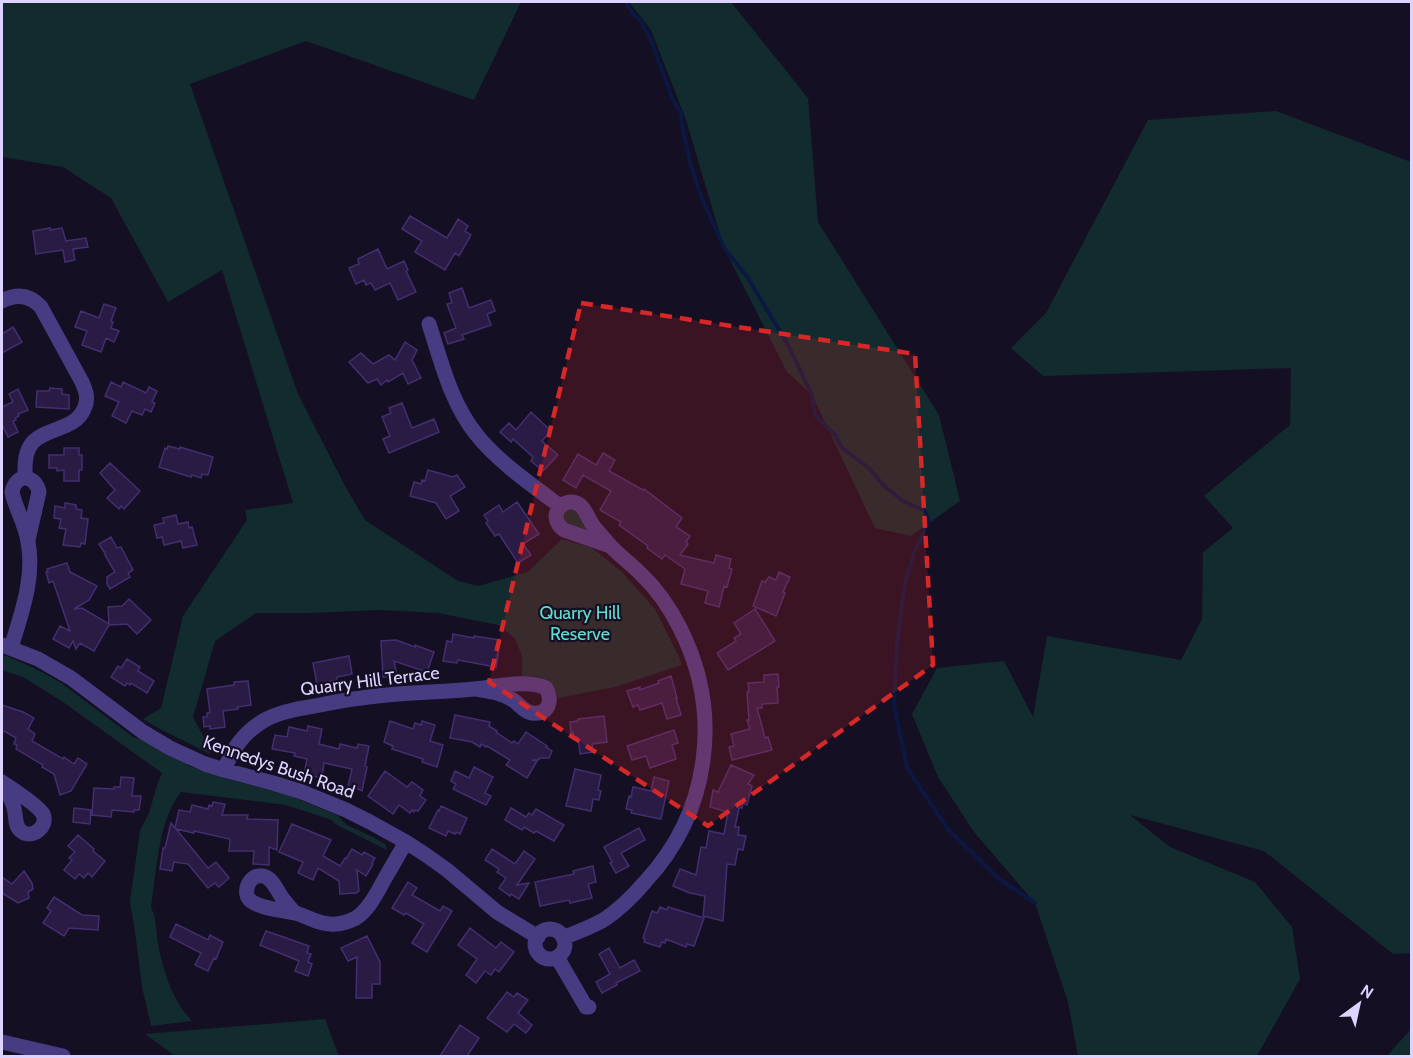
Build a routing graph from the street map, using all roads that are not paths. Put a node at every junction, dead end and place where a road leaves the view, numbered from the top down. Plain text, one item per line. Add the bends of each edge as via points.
1 (2, 301) edge
2 (429, 324) dead end
3 (25, 478) junction
4 (560, 506) junction
5 (28, 540) junction
6 (610, 546) junction
7 (6, 646) edge
8 (476, 689) dead end
9 (224, 770) junction
10 (406, 842) junction
11 (295, 913) dead end
12 (538, 937) junction
13 (563, 938) junction
14 (557, 957) junction
15 (589, 1007) dead end
16 (2, 1042) edge
17 (63, 1056) edge

1 - 3 street via 24,296 41,307 87,395 77,420 34,441 27,454
2 - 4 street via 455,398 475,433 490,450
3 - 5 street via 17,482 12,492
3 - 5 street via 34,481 39,492
4 - 6 street via 578,504
4 - 6 street via 555,517 560,527
5 - 7 street via 29,581
6 - 13 street via 656,591 688,647 704,711 702,768 684,827 653,874 609,916
7 - 9 street, Kennedys Bush Road via 71,678 155,740
8 - 9 street, Quarry Hill Terrace via 342,700 278,714 238,742
9 - 10 street, Kennedys Bush Road via 324,800
10 - 11 street via 372,902 357,917 330,924
10 - 12 street, Kennedys Bush Road via 503,916
12 - 13 street via 551,930
12 - 14 street via 536,946 540,954
13 - 14 street via 564,949
14 - 15 street
16 - 17 street

